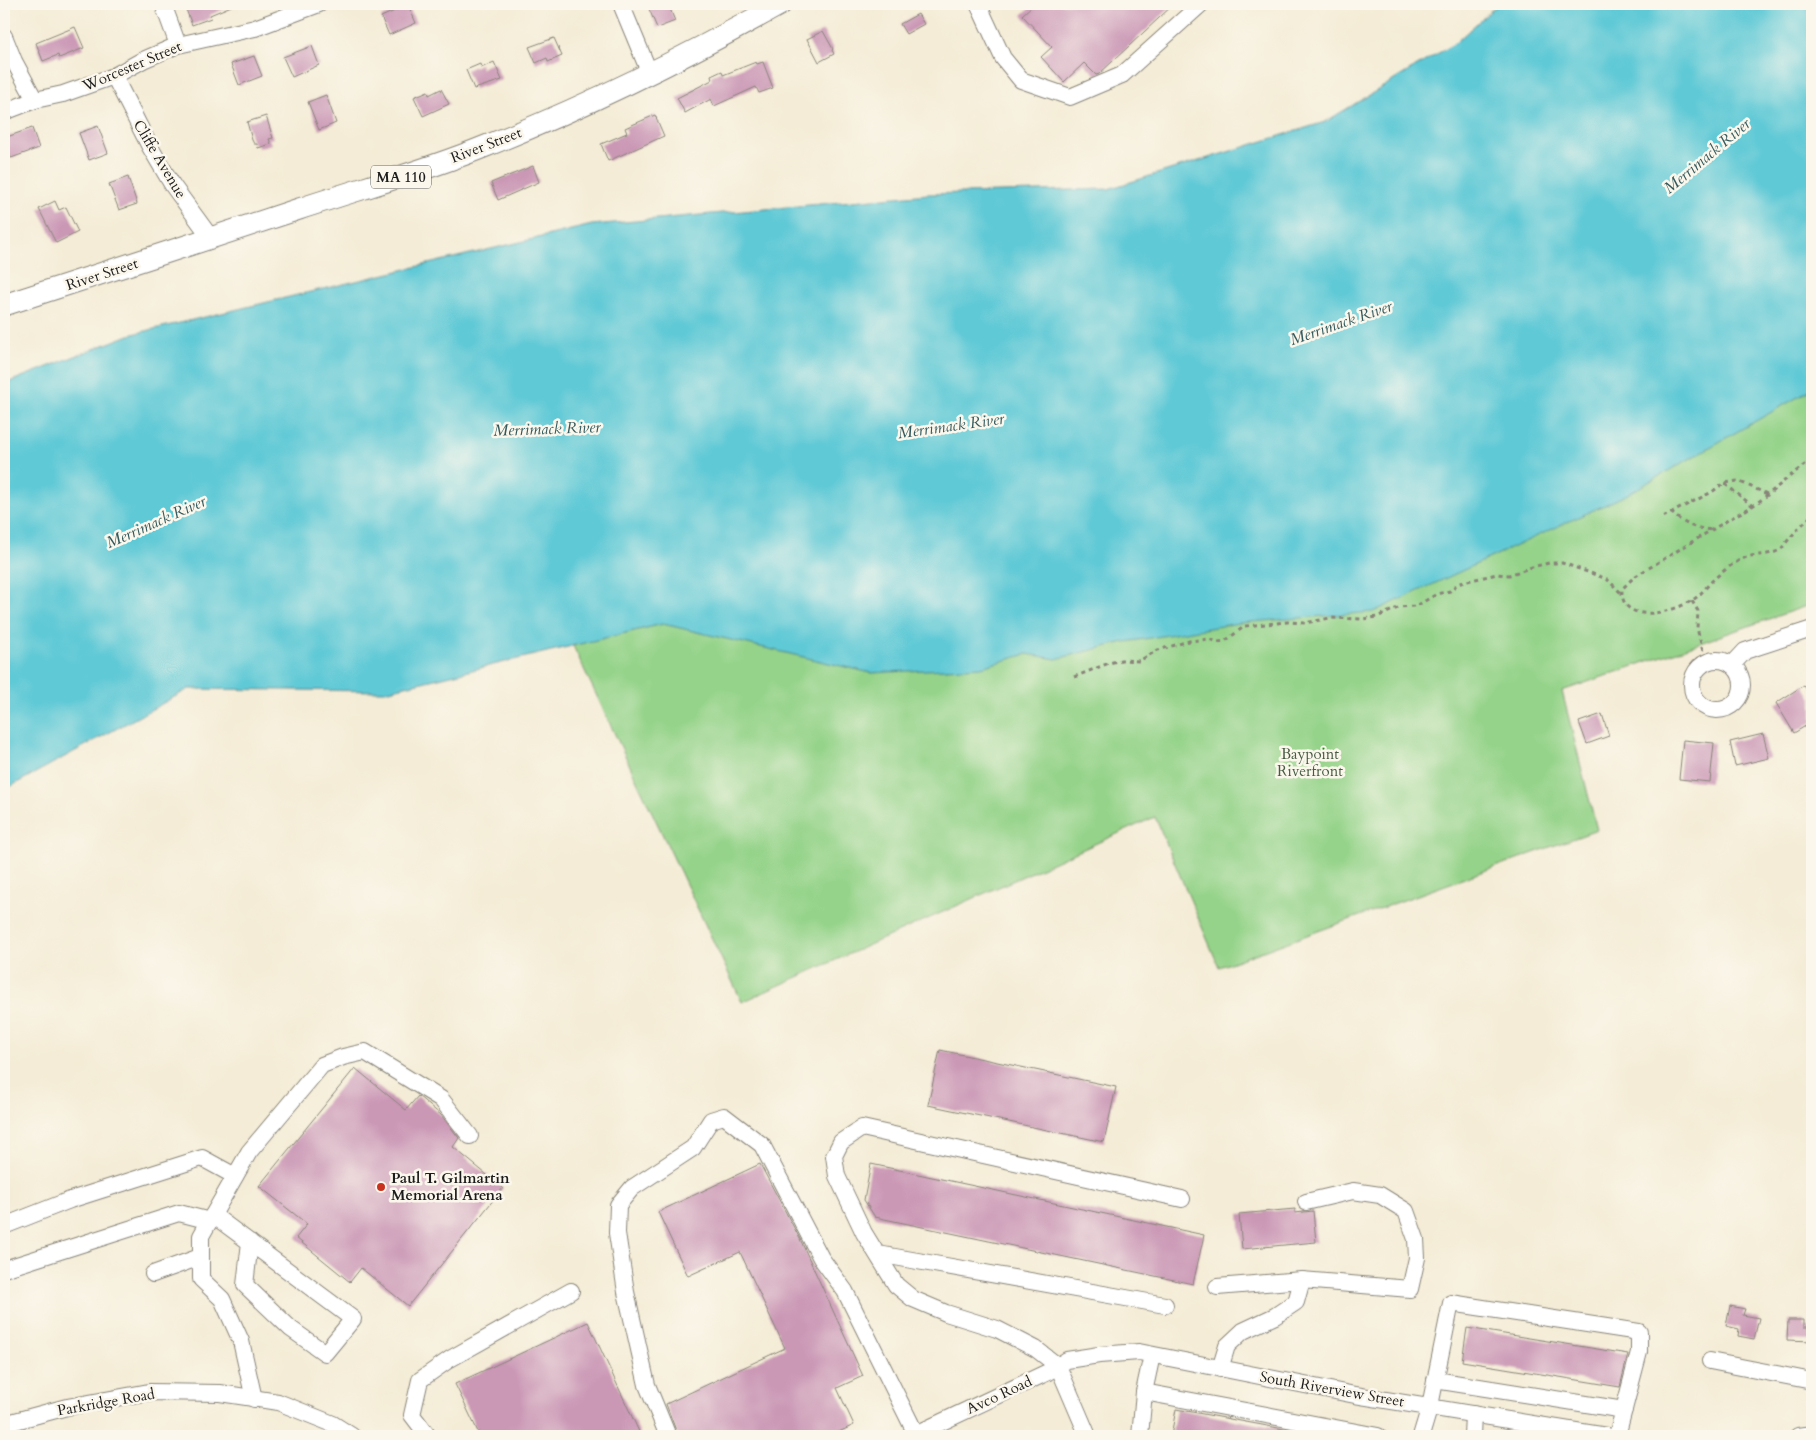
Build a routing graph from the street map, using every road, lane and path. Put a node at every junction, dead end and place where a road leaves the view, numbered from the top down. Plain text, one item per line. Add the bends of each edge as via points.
1 (162, 4) edge
2 (319, 4) edge
3 (622, 4) edge
4 (781, 4) edge
5 (978, 4) edge
6 (1201, 4) edge
7 (4, 36) edge
8 (178, 45) junction
9 (650, 74) junction
10 (114, 76) junction
11 (35, 100) junction
12 (4, 112) edge
13 (211, 238) junction
14 (4, 305) edge
15 (1812, 460) edge
16 (1724, 483) junction
17 (1767, 494) junction
18 (1754, 506) junction
19 (1671, 512) junction
20 (1812, 515) edge
21 (1662, 517) dead end
22 (1713, 530) junction
23 (1622, 594) junction
24 (1692, 601) junction
25 (1812, 629) edge
26 (1706, 663) junction
27 (1732, 665) junction
28 (1074, 677) dead end
29 (470, 1136) dead end
30 (235, 1176) junction
31 (1182, 1198) dead end
32 (1306, 1202) dead end
33 (212, 1218) junction
34 (4, 1226) edge
35 (250, 1242) junction
36 (878, 1254) junction
37 (200, 1257) junction
38 (4, 1269) edge
39 (153, 1274) dead end
40 (1302, 1280) junction
41 (1217, 1287) dead end
42 (571, 1291) dead end
43 (1165, 1305) dead end
44 (1152, 1355) junction
45 (1710, 1361) dead end
46 (1058, 1366) junction
47 (1220, 1369) junction
48 (1435, 1380) junction
49 (1812, 1381) edge
50 (1144, 1392) junction
51 (254, 1399) junction
52 (1430, 1406) junction
53 (1624, 1410) junction
54 (1472, 1414) junction
55 (4, 1424) edge
56 (1812, 1434) edge
57 (914, 1435) edge
58 (352, 1436) edge
59 (428, 1436) edge
60 (668, 1436) edge
61 (1088, 1436) edge
62 (1140, 1436) edge
63 (1378, 1436) edge
64 (1421, 1436) edge
65 (1472, 1436) edge
66 (1607, 1436) edge
67 (1617, 1436) edge
68 (1798, 1436) edge

1 - 8 street
2 - 8 street, Worcester Street via 255,28
3 - 9 street
4 - 9 main road, River Street / MA 110
5 - 6 street via 1003,58 1021,80 1070,97 1122,75
7 - 11 street
8 - 10 street, Worcester Street
9 - 13 main road, River Street / MA 110 via 486,147
10 - 11 street, Worcester Street
10 - 13 street, Cliffe Avenue via 150,147
11 - 12 street, Worcester Street
13 - 14 main road, River Street / MA 110
15 - 17 path
16 - 17 path via 1738,481
16 - 18 path
16 - 19 path
17 - 18 path
18 - 22 path
19 - 21 path
19 - 22 path via 1687,525
20 - 24 path via 1780,549 1745,558 1728,568
22 - 23 path via 1634,577 1622,589
23 - 24 path via 1624,603 1639,614
23 - 28 path via 1600,576 1549,563 1509,575 1497,574 1463,582 1416,606 1400,607 1377,617 1245,626 1225,641 1189,641 1158,650 1139,661 1121,660
24 - 26 path via 1698,611 1697,628
25 - 27 street via 1745,651
26 - 27 street via 1719,660
26 - 27 street via 1695,673 1693,689 1700,703 1714,710 1730,707 1740,694 1741,678
29 - 30 street via 441,1099 365,1052 322,1064 249,1152
30 - 33 street
30 - 34 street via 202,1158 70,1200
31 - 36 street via 862,1128 842,1142 834,1156 837,1176 864,1233
32 - 40 street via 1353,1191 1380,1195 1406,1212 1416,1239 1417,1258 1410,1290
33 - 35 street
33 - 37 street via 201,1236
33 - 38 street via 179,1214
35 - 35 street via 353,1319 325,1354 291,1329 245,1285
36 - 43 street
36 - 46 street via 896,1285 914,1299 997,1329 1036,1349
37 - 39 street
37 - 51 street via 201,1279 222,1300 242,1341
40 - 41 street
40 - 47 street via 1296,1302 1243,1331 1227,1346
42 - 59 street via 450,1359 420,1380 412,1415
44 - 46 street, South Riverview Street via 1139,1352 1099,1355 1067,1360
44 - 47 street, South Riverview Street
44 - 50 street
45 - 49 street
46 - 57 street, Avco Road
46 - 61 street
47 - 52 street, South Riverview Street
48 - 52 street
48 - 53 street
48 - 53 street via 1450,1303 1638,1332 1639,1352
50 - 62 street
50 - 63 street
51 - 55 street, Parkridge Road via 220,1393 149,1392 67,1407
51 - 58 street, Parkridge Road via 278,1402 333,1424
52 - 54 street, South Riverview Street
52 - 64 street
53 - 67 street
54 - 65 street
54 - 66 street, South Riverview Street
56 - 68 street
57 - 60 street via 845,1291 821,1258 762,1145 724,1116 711,1120 693,1148 632,1188 618,1205 616,1233 628,1302 647,1385

